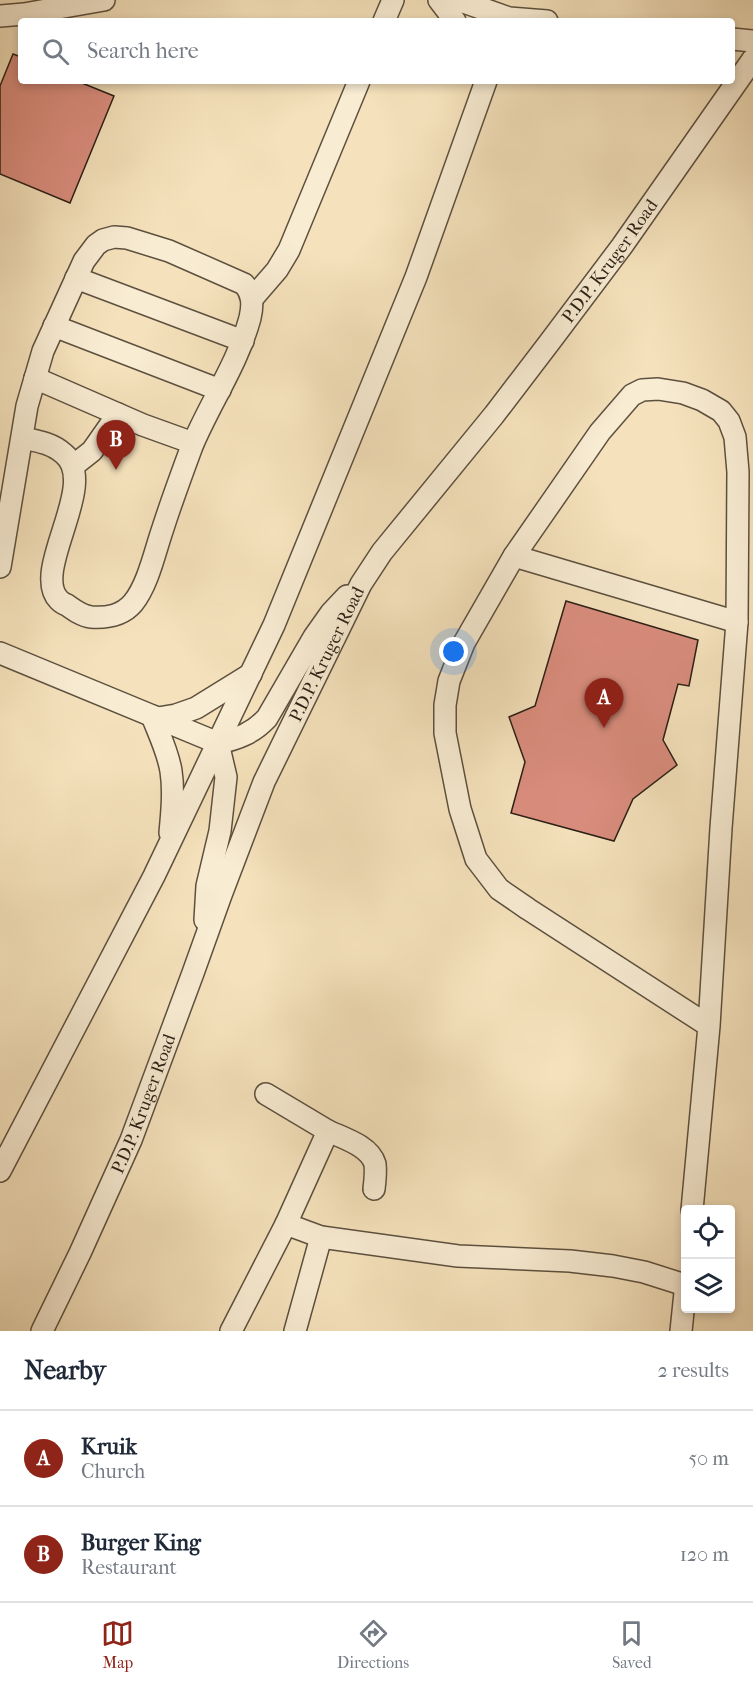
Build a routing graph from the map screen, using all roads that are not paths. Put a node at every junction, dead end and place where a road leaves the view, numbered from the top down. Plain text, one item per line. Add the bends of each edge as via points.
1 (104, 0) edge
2 (393, 0) edge
3 (439, 0) edge
4 (458, 0) edge
5 (510, 13) edge
6 (0, 16) edge
7 (385, 18) edge
8 (453, 18) edge
9 (533, 18) edge
10 (735, 39) edge
11 (753, 42) edge
12 (753, 58) edge
13 (357, 84) edge
14 (475, 84) edge
15 (485, 84) edge
16 (735, 84) edge
17 (735, 84) edge
18 (478, 103) junction
19 (76, 278) junction
20 (252, 299) junction
21 (54, 326) junction
22 (243, 341) junction
23 (35, 378) junction
24 (220, 390) junction
25 (118, 414) junction
26 (22, 438) junction
27 (194, 443) junction
28 (73, 466) junction
29 (514, 556) junction
30 (0, 567) edge
31 (361, 584) junction
32 (737, 622) junction
33 (0, 653) edge
34 (251, 674) junction
35 (155, 717) junction
36 (218, 743) junction
37 (169, 845) junction
38 (207, 933) junction
39 (709, 1026) junction
40 (266, 1094) dead end
41 (328, 1131) junction
42 (0, 1171) edge
43 (374, 1189) dead end
44 (693, 1205) edge
45 (286, 1224) junction
46 (321, 1237) junction
47 (681, 1283) edge
48 (683, 1313) edge
49 (42, 1331) edge
50 (231, 1331) edge
51 (295, 1331) edge
52 (681, 1331) edge

1 - 6 street
2 - 7 street
3 - 8 street
4 - 5 street
5 - 9 street
10 - 11 street
12 - 16 street, P.D.P. Kruger Road
13 - 20 street via 289,250
14 - 18 street
15 - 18 street
17 - 31 street, P.D.P. Kruger Road via 569,317 382,552
18 - 34 street via 416,277
19 - 20 street via 84,261 103,240 127,238 169,251 244,284
19 - 21 street
19 - 22 street
20 - 22 street
21 - 23 street
21 - 24 street
22 - 24 street
23 - 25 street
23 - 26 street
24 - 27 street
25 - 27 street
25 - 28 street via 92,451
26 - 28 street via 54,446
26 - 30 street
27 - 28 street via 142,589 132,605 107,618 76,611 59,600 54,591 56,557 76,481
29 - 32 street
29 - 32 street via 600,432 632,395 658,389 683,393 721,411 735,437
29 - 39 street via 464,644 444,705 460,809 476,859 499,889
31 - 36 street via 331,613 267,718 249,734
31 - 38 street, P.D.P. Kruger Road via 264,782
32 - 39 street
33 - 35 street
34 - 35 street via 196,708
34 - 36 street
35 - 36 street
35 - 37 street via 173,792
36 - 37 street
36 - 38 street via 226,777 220,831 205,899
37 - 42 street
38 - 49 street, P.D.P. Kruger Road via 131,1140
39 - 44 street
40 - 41 street
41 - 43 street via 364,1149 371,1157
41 - 45 street
45 - 46 street
45 - 50 street
46 - 47 street via 458,1256 613,1266
46 - 51 street
48 - 52 street

